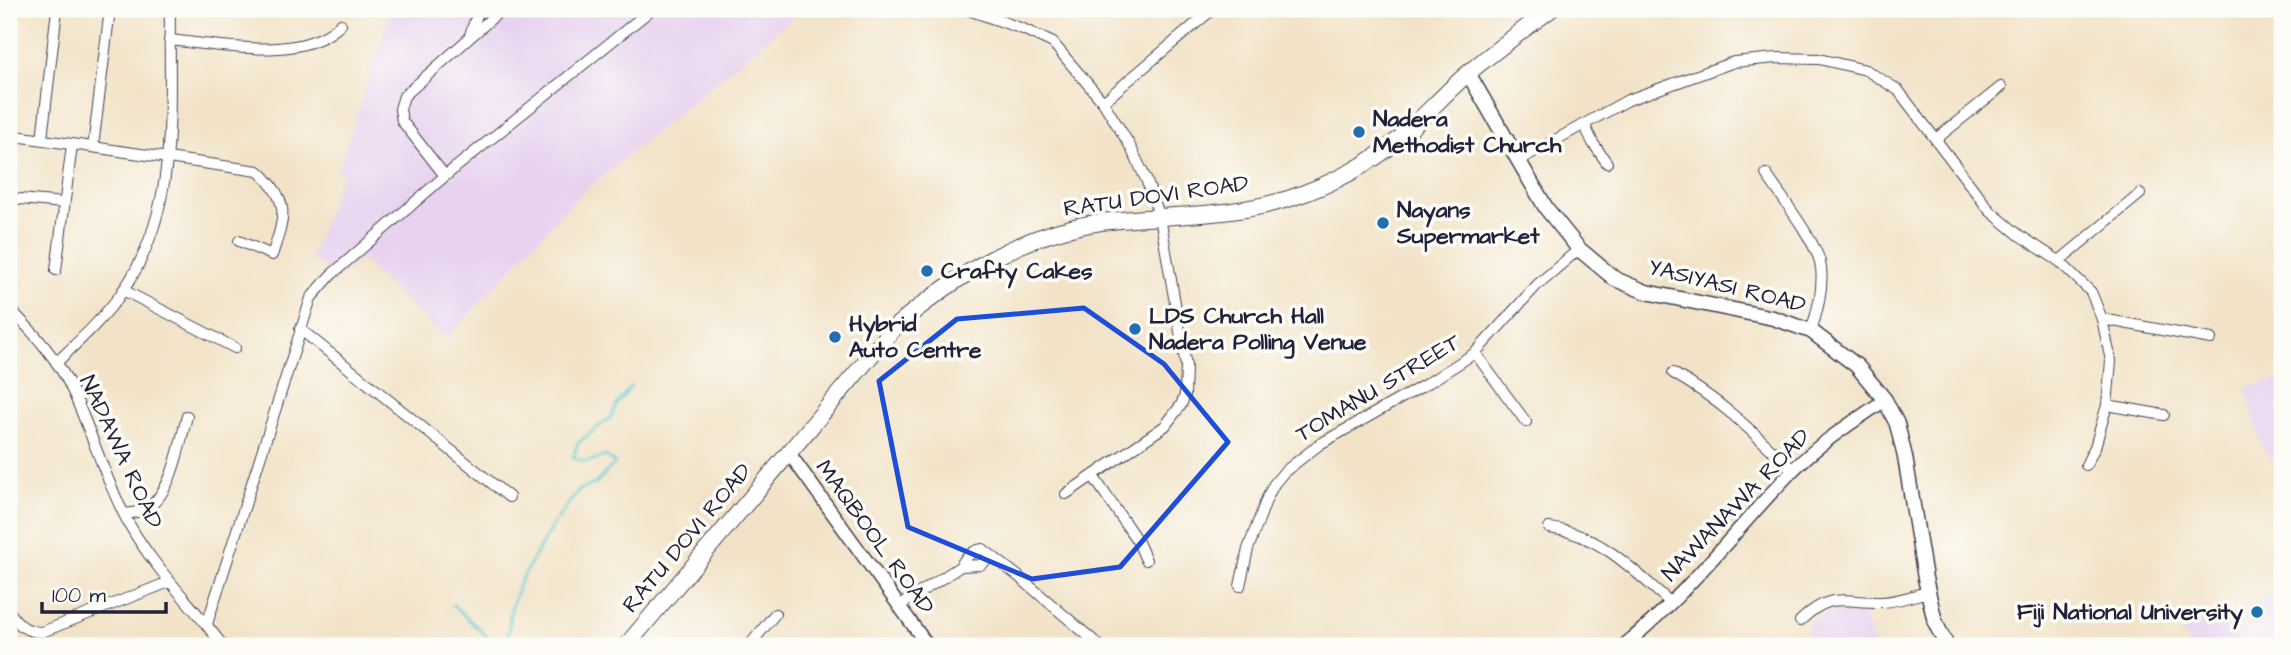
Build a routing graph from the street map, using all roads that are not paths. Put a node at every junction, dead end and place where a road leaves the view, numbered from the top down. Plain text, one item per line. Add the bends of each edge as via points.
1 (57, 9) edge
2 (110, 9) edge
3 (170, 9) edge
4 (479, 9) edge
5 (502, 9) edge
6 (652, 9) edge
7 (969, 9) edge
8 (1213, 9) edge
9 (1551, 9) edge
10 (341, 24) dead end
11 (470, 35) junction
12 (169, 40) junction
13 (1468, 73) junction
14 (2001, 87) dead end
15 (1103, 102) junction
16 (1584, 124) junction
17 (9, 135) edge
18 (42, 139) junction
19 (1936, 139) junction
20 (72, 145) junction
21 (93, 147) junction
22 (167, 160) junction
23 (1519, 160) junction
24 (1607, 163) dead end
25 (1766, 174) dead end
26 (445, 176) junction
27 (2140, 194) dead end
28 (9, 198) edge
29 (64, 203) junction
30 (1160, 217) junction
31 (239, 241) dead end
32 (1579, 249) junction
33 (2059, 261) junction
34 (55, 270) dead end
35 (123, 290) junction
36 (9, 308) edge
37 (2102, 319) junction
38 (300, 329) junction
39 (1811, 331) junction
40 (2211, 339) dead end
41 (235, 348) dead end
42 (1475, 353) junction
43 (57, 362) junction
44 (1673, 373) dead end
45 (1885, 400) junction
46 (2107, 405) junction
47 (2164, 415) dead end
48 (187, 416) dead end
49 (1526, 422) dead end
50 (789, 453) junction
51 (2086, 465) dead end
52 (1793, 470) junction
53 (1093, 476) junction
54 (1066, 494) dead end
55 (509, 497) dead end
56 (124, 514) junction
57 (1549, 527) dead end
58 (1146, 560) dead end
59 (169, 582) junction
60 (1240, 586) dead end
61 (1927, 592) junction
62 (1671, 603) junction
63 (899, 606) junction
64 (9, 611) edge
65 (775, 614) dead end
66 (1800, 621) dead end
67 (207, 624) junction
68 (223, 646) edge
69 (627, 646) edge
70 (749, 646) edge
71 (928, 646) edge
72 (1100, 646) edge
73 (1623, 646) edge
74 (1947, 646) edge

1 - 18 street
2 - 21 street
3 - 12 street
4 - 11 street
5 - 11 street
6 - 26 street
7 - 15 street via 1053,43
8 - 15 street
9 - 13 main road, RATU DOVI ROAD
10 - 12 street via 332,35 286,49
11 - 26 street via 404,96 400,109 402,121
12 - 22 street
13 - 23 main road, YASIYASI ROAD
13 - 30 main road, RATU DOVI ROAD via 1397,140 1341,177 1290,198 1237,210
14 - 19 street
15 - 30 street via 1146,178
16 - 19 street via 1628,100 1734,62 1819,59 1866,70 1898,90
16 - 23 street
16 - 24 street
17 - 18 street
18 - 20 street
19 - 33 street via 1990,211
20 - 21 street
20 - 29 street
21 - 22 street
22 - 31 street via 258,171 275,186 283,210 272,255
22 - 35 street via 161,206
23 - 32 main road, YASIYASI ROAD via 1546,208
25 - 39 street via 1819,261 1821,283
26 - 38 street via 331,275 311,298
27 - 33 street
28 - 29 street
29 - 34 street
30 - 50 main road, RATU DOVI ROAD via 1099,223 1052,234 999,253 966,272 895,327
30 - 53 street via 1186,366 1185,395 1165,426
32 - 39 main road, YASIYASI ROAD via 1615,279 1646,292 1773,318
32 - 42 street, TOMANU STREET via 1537,285
33 - 37 street via 2091,292
35 - 41 street
35 - 43 street
36 - 43 street, NADAWA ROAD
37 - 40 street
37 - 46 street via 2111,361
38 - 55 street
38 - 67 street
39 - 45 main road, YASIYASI ROAD via 1857,366
42 - 49 street
42 - 60 street, TOMANU STREET via 1320,444 1284,471 1267,498
43 - 56 street, NADAWA ROAD
44 - 52 street via 1744,422
45 - 52 street, NAWANAWA ROAD
45 - 61 main road, YASIYASI ROAD via 1905,457
46 - 47 street
46 - 51 street
48 - 56 street via 162,494 148,507
50 - 63 street, MAQBOOL ROAD
50 - 69 main road, RATU DOVI ROAD
52 - 62 street, NAWANAWA ROAD
53 - 54 street
53 - 58 street
56 - 59 street, NADAWA ROAD
57 - 62 street via 1601,545
59 - 64 street via 42,632 24,628
59 - 67 street, NADAWA ROAD
61 - 66 street via 1882,602 1823,603
61 - 74 main road, YASIYASI ROAD
62 - 73 street, NAWANAWA ROAD
63 - 71 street, MAQBOOL ROAD
63 - 72 street via 961,566 966,557 986,550
65 - 70 street
67 - 68 street, NADAWA ROAD

